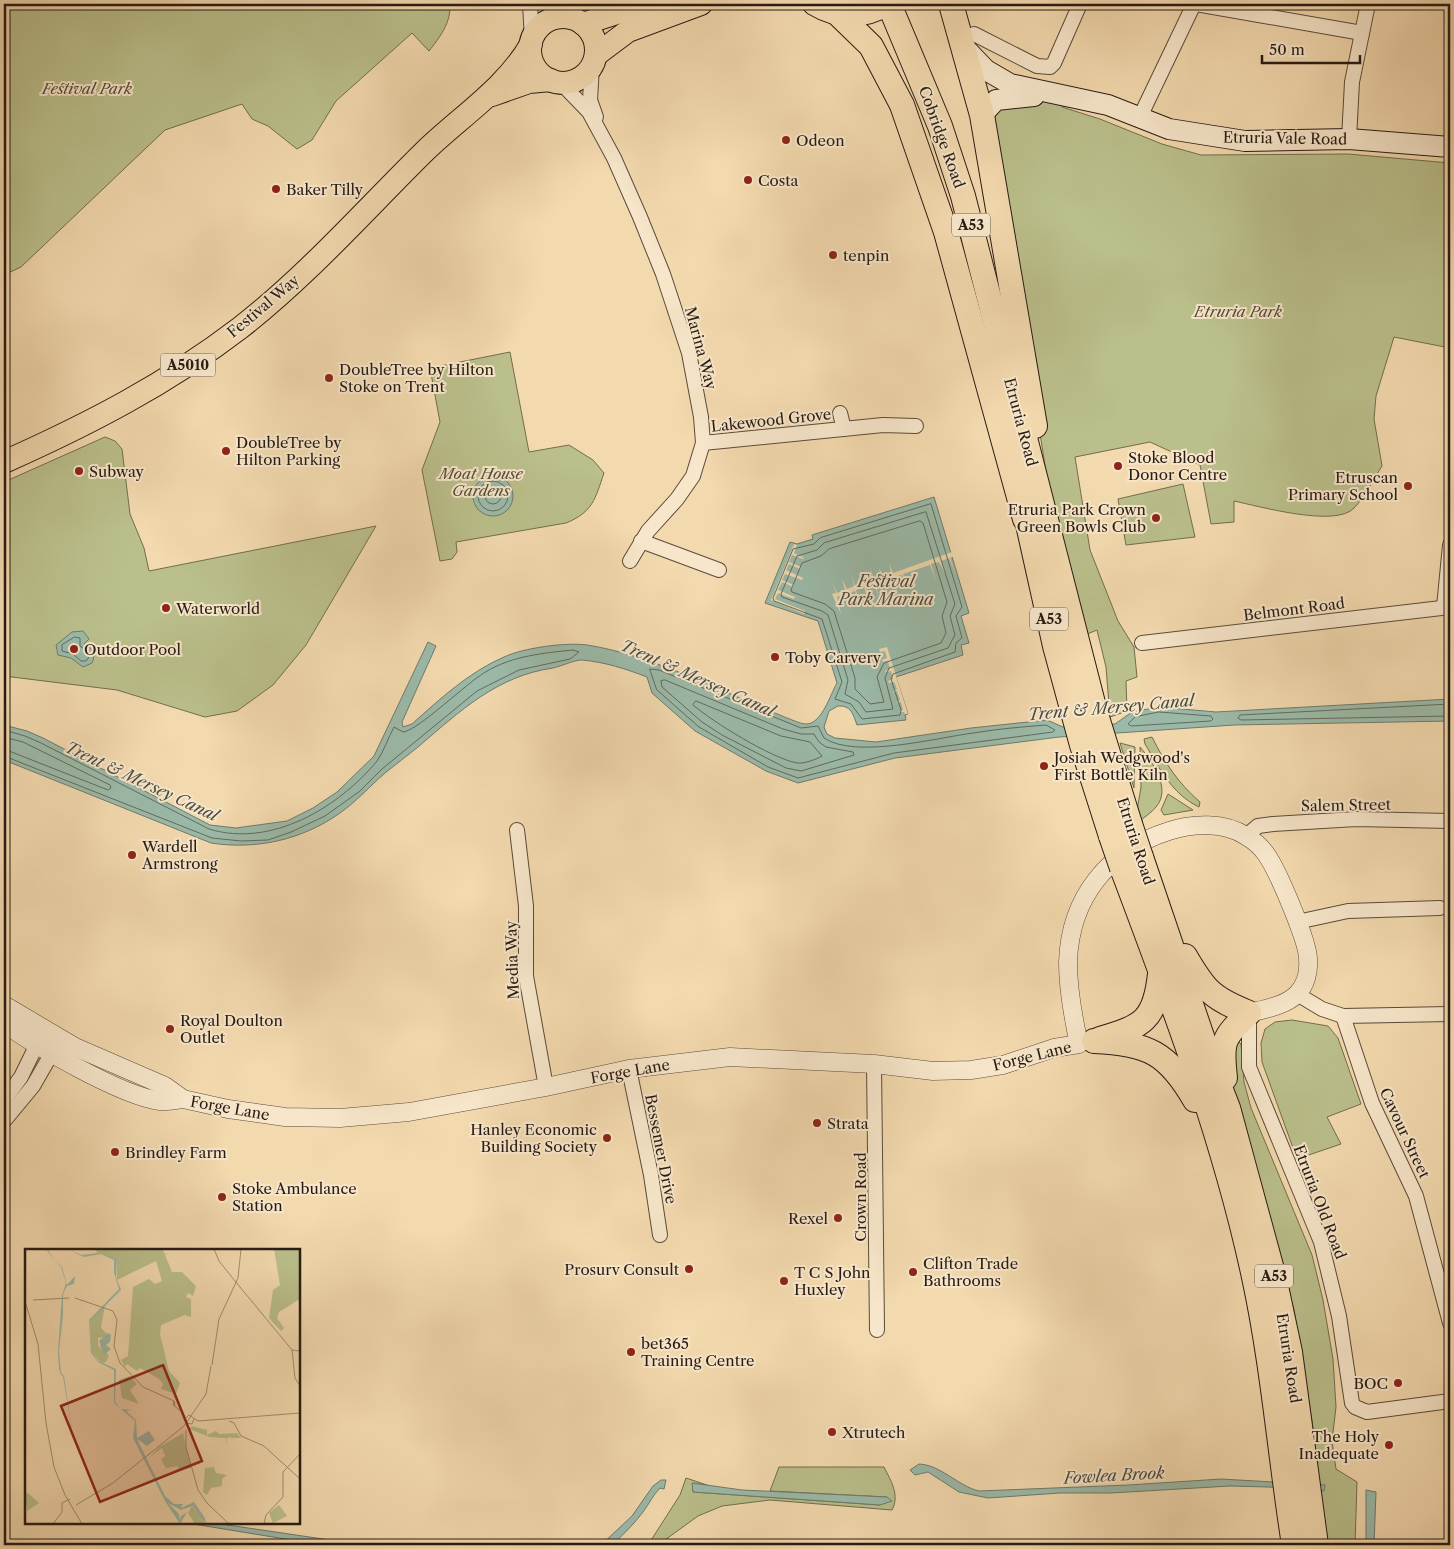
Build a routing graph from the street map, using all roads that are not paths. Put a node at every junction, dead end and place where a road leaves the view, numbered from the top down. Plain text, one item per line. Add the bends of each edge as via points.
1 (530, 4) edge
2 (644, 4) edge
3 (701, 4) edge
4 (796, 4) edge
5 (888, 4) edge
6 (951, 4) edge
7 (1080, 4) edge
8 (1195, 4) edge
9 (1368, 4) edge
10 (826, 9) edge
11 (569, 15) edge
12 (1362, 33) junction
13 (968, 39) junction
14 (532, 42) junction
15 (594, 61) junction
16 (556, 81) junction
17 (1066, 95) junction
18 (485, 99) junction
19 (982, 115) junction
20 (1140, 117) junction
21 (602, 134) junction
22 (1349, 139) junction
23 (1450, 147) edge
24 (1005, 362) joint
25 (840, 413) dead end
26 (916, 426) dead end
27 (844, 430) junction
28 (703, 443) junction
29 (4, 462) edge
30 (1036, 519) junction
31 (641, 541) junction
32 (1450, 545) edge
33 (630, 562) dead end
34 (719, 570) dead end
35 (1447, 607) edge
36 (1142, 643) dead end
37 (1085, 714) junction
38 (1450, 821) edge
39 (517, 830) dead end
40 (1120, 830) junction
41 (1246, 836) junction
42 (1131, 862) junction
43 (1440, 908) dead end
44 (1160, 911) junction
45 (1297, 922) junction
46 (1160, 970) junction
47 (1297, 994) junction
48 (4, 1005) edge
49 (1248, 1013) junction
50 (1450, 1014) edge
51 (1343, 1016) junction
52 (4, 1023) edge
53 (48, 1042) junction
54 (1086, 1042) junction
55 (874, 1064) junction
56 (629, 1069) junction
57 (546, 1087) junction
58 (4, 1100) edge
59 (1228, 1108) junction
60 (4, 1122) edge
61 (1220, 1145) junction
62 (660, 1235) dead end
63 (1450, 1323) edge
64 (877, 1330) dead end
65 (1450, 1401) edge
66 (1292, 1450) junction
67 (1301, 1517) junction
68 (1294, 1545) edge
69 (1316, 1545) edge

1 - 14 street
2 - 11 main road, A5010
3 - 15 main road, A5010 via 628,30
4 - 10 main road
5 - 10 main road via 864,14
5 - 24 highway, Cobridge Road / A53 via 940,126 963,196
6 - 13 highway
7 - 13 street via 1050,66 1041,68 1011,61
8 - 12 street
8 - 20 street
9 - 12 street
10 - 30 highway via 871,46 902,105 946,232
11 - 14 main road, A5010 via 549,20 540,27
11 - 15 main road via 591,33 596,44
12 - 22 street via 1352,82
13 - 17 main road via 986,70 1002,80
13 - 19 highway
14 - 16 main road via 533,62 539,72
14 - 18 main road, Festival Way / A5010 via 513,70
15 - 16 main road, A5010 via 577,80
15 - 21 street, Marina Way via 590,100
16 - 18 main road, Festival Way / A5010 via 529,82
16 - 21 street, Marina Way via 589,112
17 - 19 main road via 1003,98 991,103
17 - 20 main road, Etruria Vale Road
18 - 29 main road, Festival Way / A5010 via 434,143 296,280 240,328 176,373 117,408
19 - 30 highway via 1029,380
20 - 22 main road, Etruria Vale Road via 1169,129 1245,141
21 - 28 street, Marina Way via 663,274 692,365
22 - 23 main road, Etruria Vale Road
24 - 30 highway, Etruria Road / A53
25 - 27 street, Lakewood Grove
26 - 27 street, Lakewood Grove via 883,425
27 - 28 street, Lakewood Grove
28 - 31 street, Marina Way via 692,476
30 - 37 highway, Etruria Road / A53
31 - 33 street, Marina Way
31 - 34 street
32 - 35 street
35 - 36 street, Belmont Road
37 - 40 highway, Etruria Road / A53 via 1106,746
37 - 40 highway, Etruria Road / A53 via 1082,744
38 - 41 street, Salem Street via 1356,819 1273,824 1258,826
39 - 57 street, Media Way via 526,906 526,976
40 - 42 highway, Etruria Road / A53, bridge
41 - 45 street via 1266,853
41 - 54 street via 1216,826 1179,828 1128,848 1099,877 1079,908 1068,961 1070,997
42 - 44 highway, Etruria Road / A53
42 - 46 highway, Etruria Road / A53
43 - 45 street via 1348,911
44 - 49 highway via 1202,985 1215,998
44 - 59 highway, Etruria Road / A53
45 - 47 street via 1308,957 1307,975
46 - 54 highway via 1158,998 1151,1014 1137,1026
46 - 61 highway, Etruria Road / A53
47 - 49 street via 1285,1002
47 - 51 street via 1322,1009
48 - 53 street, Forge Lane
49 - 59 highway via 1231,1029 1222,1049
49 - 65 street, Etruria Old Road via 1249,1067 1321,1242 1339,1316 1349,1397 1355,1407 1367,1412
50 - 51 street
51 - 63 street, Cavour Street via 1372,1103 1416,1196
52 - 53 street, Forge Lane
53 - 57 street, Forge Lane via 165,1086 183,1099 286,1117 340,1118 409,1112
53 - 58 street
53 - 60 street via 33,1086
54 - 55 street, Forge Lane via 1054,1048 1004,1065 972,1070 933,1071
54 - 61 highway via 1120,1042 1145,1048 1165,1061 1180,1074
55 - 56 street, Forge Lane via 730,1057
55 - 64 street, Crown Road
56 - 57 street, Forge Lane
56 - 62 street, Bessemer Drive
59 - 66 highway, Etruria Road / A53 via 1274,1277 1290,1352
61 - 66 highway, Etruria Road / A53
66 - 67 highway, Etruria Road / A53
67 - 68 highway, Etruria Road / A53
67 - 69 highway, Etruria Road / A53

